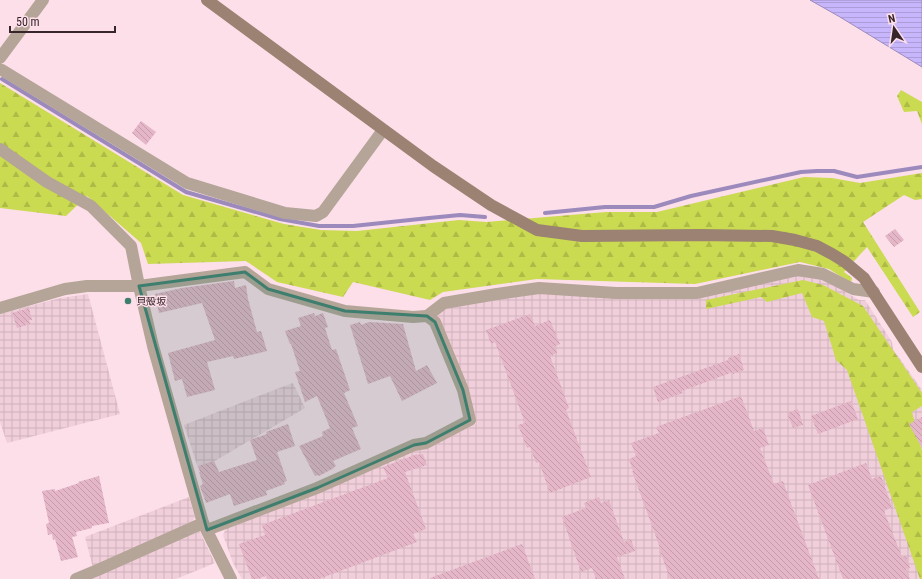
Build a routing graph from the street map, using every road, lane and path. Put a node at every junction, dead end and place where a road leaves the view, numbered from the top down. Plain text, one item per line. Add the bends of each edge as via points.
1 (43, 0) edge
2 (207, 0) edge
3 (0, 58) edge
4 (0, 70) edge
5 (383, 130) junction
6 (0, 149) edge
7 (139, 286) junction
8 (874, 292) junction
9 (0, 308) edge
10 (427, 316) junction
11 (922, 367) edge
12 (205, 526) junction
13 (76, 579) edge
14 (230, 579) edge

1 - 3 street
2 - 5 street
4 - 5 street via 187,183 285,213 316,216 323,212
5 - 8 street via 491,205 537,230 582,236 737,235 772,236 795,240 817,246 845,262 864,278
6 - 7 street via 47,182 91,206 131,246
7 - 9 street via 87,286 65,289
7 - 10 street via 245,272 268,289 345,311
7 - 12 street via 153,346
8 - 10 street via 853,289 823,274 798,270 697,293 616,294 539,288 444,303
8 - 11 street
10 - 12 street via 435,322 438,329 463,390 470,420 426,442 317,488
12 - 13 street
12 - 14 street

